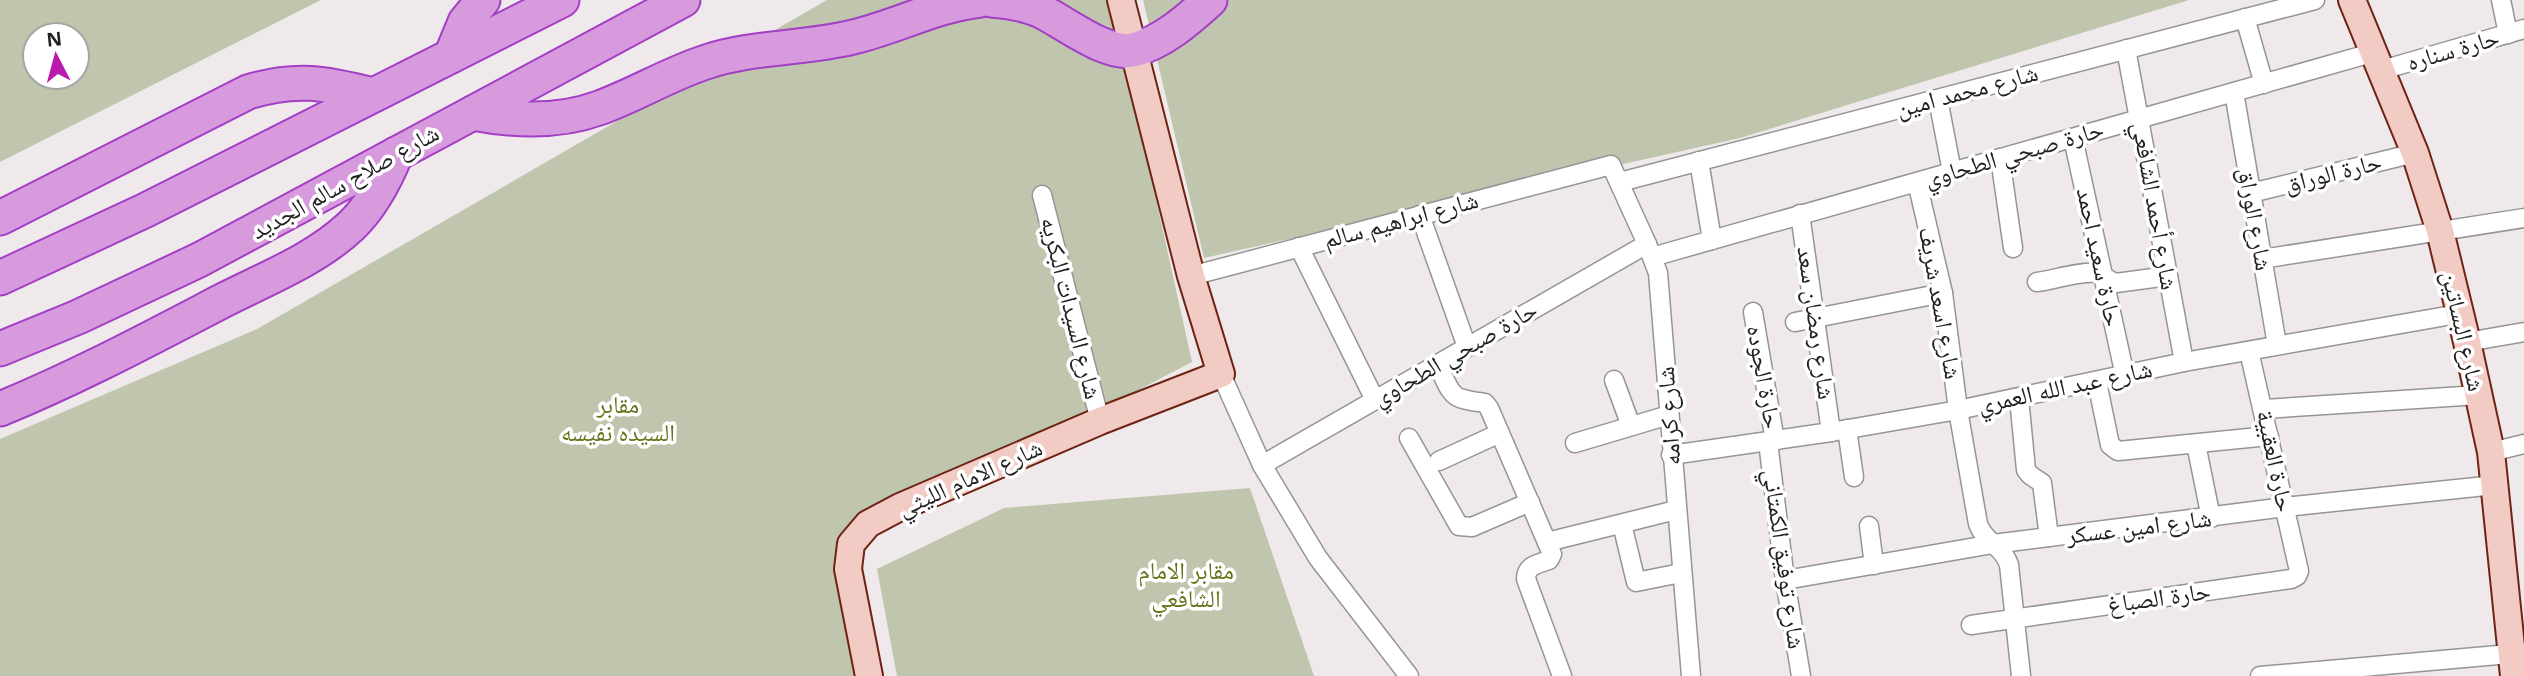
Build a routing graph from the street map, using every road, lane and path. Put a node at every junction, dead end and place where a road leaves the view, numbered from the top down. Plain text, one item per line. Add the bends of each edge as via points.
1 (483, 0) edge
2 (683, 0) edge
3 (980, 0) edge
4 (991, 0) edge
5 (1121, 0) edge
6 (1210, 0) edge
7 (2315, 0) edge
8 (2352, 0) edge
9 (2501, 0) edge
10 (552, 5) edge
11 (2245, 18) junction
12 (2516, 32) edge
13 (2126, 49) junction
14 (1132, 50) junction
15 (451, 56) junction
16 (2379, 61) junction
17 (2264, 84) junction
18 (2234, 92) junction
19 (373, 95) junction
20 (1938, 99) junction
21 (473, 113) junction
22 (2139, 119) junction
23 (2073, 138) junction
24 (2415, 153) junction
25 (396, 154) junction
26 (2000, 159) junction
27 (1699, 161) junction
28 (1612, 165) joint
29 (1952, 172) junction
30 (1620, 182) junction
31 (1917, 182) junction
32 (2251, 193) junction
33 (1042, 195) dead end
34 (1800, 214) junction
35 (1420, 215) junction
36 (0, 218) edge
37 (2524, 218) edge
38 (2440, 231) junction
39 (1712, 240) junction
40 (1299, 247) junction
41 (2013, 248) dead end
42 (1650, 250) junction
43 (2262, 259) junction
44 (1191, 276) junction
45 (2104, 276) junction
46 (2168, 276) junction
47 (0, 278) edge
48 (2037, 282) dead end
49 (1943, 293) junction
50 (1753, 312) dead end
51 (2458, 314) junction
52 (1815, 318) junction
53 (1795, 322) dead end
54 (2524, 332) edge
55 (2467, 342) junction
56 (2277, 345) junction
57 (1466, 347) junction
58 (0, 349) edge
59 (2249, 351) junction
60 (2183, 362) junction
61 (1437, 364) junction
62 (1221, 374) junction
63 (2125, 376) junction
64 (1614, 380) dead end
65 (2097, 382) junction
66 (2479, 396) junction
67 (2019, 398) junction
68 (1375, 400) junction
69 (0, 409) edge
70 (1958, 410) junction
71 (2264, 410) junction
72 (1668, 415) junction
73 (1100, 421) junction
74 (1631, 426) junction
75 (1839, 431) junction
76 (1500, 433) junction
77 (2269, 436) junction
78 (1409, 438) dead end
79 (1772, 441) junction
80 (1575, 443) dead end
81 (2196, 444) junction
82 (2524, 444) edge
83 (2491, 452) junction
84 (1671, 455) junction
85 (1439, 461) dead end
86 (1262, 465) junction
87 (1854, 477) dead end
88 (2495, 485) junction
89 (1530, 502) junction
90 (2285, 508) junction
91 (1676, 510) junction
92 (2211, 519) junction
93 (1622, 524) junction
94 (1868, 526) dead end
95 (2049, 537) junction
96 (1547, 542) junction
97 (1993, 544) junction
98 (1874, 565) junction
99 (2299, 571) joint
100 (1681, 573) junction
101 (1786, 580) junction
102 (2015, 619) junction
103 (1971, 625) dead end
104 (2517, 661) edge
105 (2327, 673) edge
106 (1557, 674) edge
107 (869, 676) edge
108 (1409, 676) edge
109 (1690, 676) edge
110 (1801, 676) edge
111 (2021, 676) edge
112 (2260, 676) edge

1 - 15 highway via 465,22
2 - 21 highway, شارع صلاح سالم الجديد
3 - 21 highway via 946,6 852,38 706,62 579,114 515,119
4 - 14 highway via 1039,10 1100,43
5 - 14 street
6 - 14 highway via 1173,32
7 - 11 street, شارع محمد امين
8 - 16 street, شارع البساتين
9 - 12 street
10 - 15 highway
11 - 13 street, شارع محمد امين
11 - 17 street
12 - 16 street, حارة سناره
13 - 20 street, شارع محمد امين
13 - 22 street, شارع أحمد الشافعي
14 - 44 street
15 - 19 highway
16 - 17 street, حارة صبحي الطحاوي
16 - 24 street, شارع البساتين
17 - 18 street, حارة صبحي الطحاوي
18 - 22 street, حارة صبحي الطحاوي
18 - 32 street, شارع الوراق
19 - 36 highway via 308,82 248,92
19 - 47 highway
20 - 27 street, شارع محمد امين
20 - 29 street
21 - 25 highway, شارع صلاح سالم الجديد
22 - 23 street, حارة صبحي الطحاوي
22 - 46 street, شارع أحمد الشافعي
23 - 26 street, حارة صبحي الطحاوي
23 - 45 street, حارة سعيد احمد
24 - 32 street, حارة الوراق
24 - 38 street, شارع البساتين
25 - 58 highway, شارع صلاح سالم الجديد via 199,260
25 - 69 highway via 366,209 316,253 75,376
26 - 29 street, حارة صبحي الطحاوي
26 - 41 street
27 - 30 street, شارع محمد امين
27 - 39 street
28 - 30 street, شارع كرامه
28 - 35 street, شارع ابراهيم سالم
29 - 31 street, حارة صبحي الطحاوي
30 - 42 street, شارع كرامه
31 - 34 street, حارة صبحي الطحاوي
31 - 49 street, شارع اسعد شريف
32 - 43 street, شارع الوراق
33 - 73 street, شارع السيدات البكريه
34 - 39 street, حارة صبحي الطحاوي
34 - 52 street, شارع رمضان سعد
35 - 40 street, شارع ابراهيم سالم
35 - 57 street
37 - 38 street
38 - 43 street
38 - 51 street, شارع البساتين
39 - 42 street, حارة صبحي الطحاوي
40 - 44 street, شارع ابراهيم سالم
40 - 68 street
42 - 57 street, حارة صبحي الطحاوي
42 - 72 street, شارع كرامه via 1658,273
43 - 56 street, شارع الوراق
44 - 62 street
45 - 46 street via 2116,283
45 - 48 street via 2091,273
45 - 63 street, حارة سعيد احمد
46 - 60 street, شارع أحمد الشافعي
49 - 52 street
49 - 70 street, شارع اسعد شريف
50 - 79 street, حارة الجوده
51 - 55 street, شارع البساتين
51 - 56 street, شارع عبد الله العمري
52 - 53 street
52 - 75 street, شارع رمضان سعد
54 - 55 street
55 - 66 street, شارع البساتين
56 - 59 street, شارع عبد الله العمري
57 - 61 street, حارة صبحي الطحاوي
59 - 60 street, شارع عبد الله العمري
59 - 71 street, حارة العقبية
60 - 63 street, شارع عبد الله العمري
61 - 68 street, حارة صبحي الطحاوي
61 - 76 street via 1453,395 1485,403
62 - 73 street, شارع الامام الليثي
62 - 86 street
63 - 65 street, شارع عبد الله العمري
64 - 74 street
65 - 67 street, شارع عبد الله العمري
65 - 81 street via 2115,450
66 - 71 street
66 - 83 street, شارع البساتين
67 - 70 street, شارع عبد الله العمري
67 - 95 street via 2026,470 2042,483
68 - 86 street, حارة صبحي الطحاوي
70 - 75 street, شارع عبد الله العمري
70 - 97 street, شارع اسعد شريف via 1978,524
71 - 77 street, حارة العقبية
72 - 74 street
72 - 84 street, شارع كرامه
73 - 107 street, شارع الامام الليثي via 868,524 851,544 848,569
74 - 80 street
75 - 79 street, شارع عبد الله العمري
75 - 87 street, شارع رمضان سعد
76 - 85 street
76 - 89 street
77 - 81 street
77 - 90 street, حارة العقبية
78 - 89 street via 1459,526 1472,527
79 - 84 street, شارع عبد الله العمري
79 - 101 street, شارع توفيق الكمتاني
81 - 92 street
82 - 83 street
83 - 88 street, شارع البساتين
84 - 91 street, شارع كرامه
86 - 108 street via 1318,558
88 - 90 street, شارع امين عسكر
88 - 104 street, شارع البساتين
89 - 96 street
90 - 92 street, شارع امين عسكر
90 - 99 street, حارة العقبية
91 - 93 street
91 - 100 street, شارع كرامه
92 - 95 street, شارع امين عسكر
93 - 96 street
93 - 100 street via 1636,582
94 - 98 street
95 - 97 street, شارع امين عسكر
96 - 106 street via 1553,557 1529,567 1526,579
97 - 98 street, شارع امين عسكر
97 - 102 street, شارع اسعد شريف via 2009,565
98 - 101 street, شارع امين عسكر
99 - 102 street, حارة الصباغ via 2291,579
100 - 109 street, شارع كرامه
101 - 110 street, شارع توفيق الكمتاني
102 - 103 street, حارة الصباغ
102 - 111 street, شارع اسعد شريف
104 - 105 street
105 - 112 street

